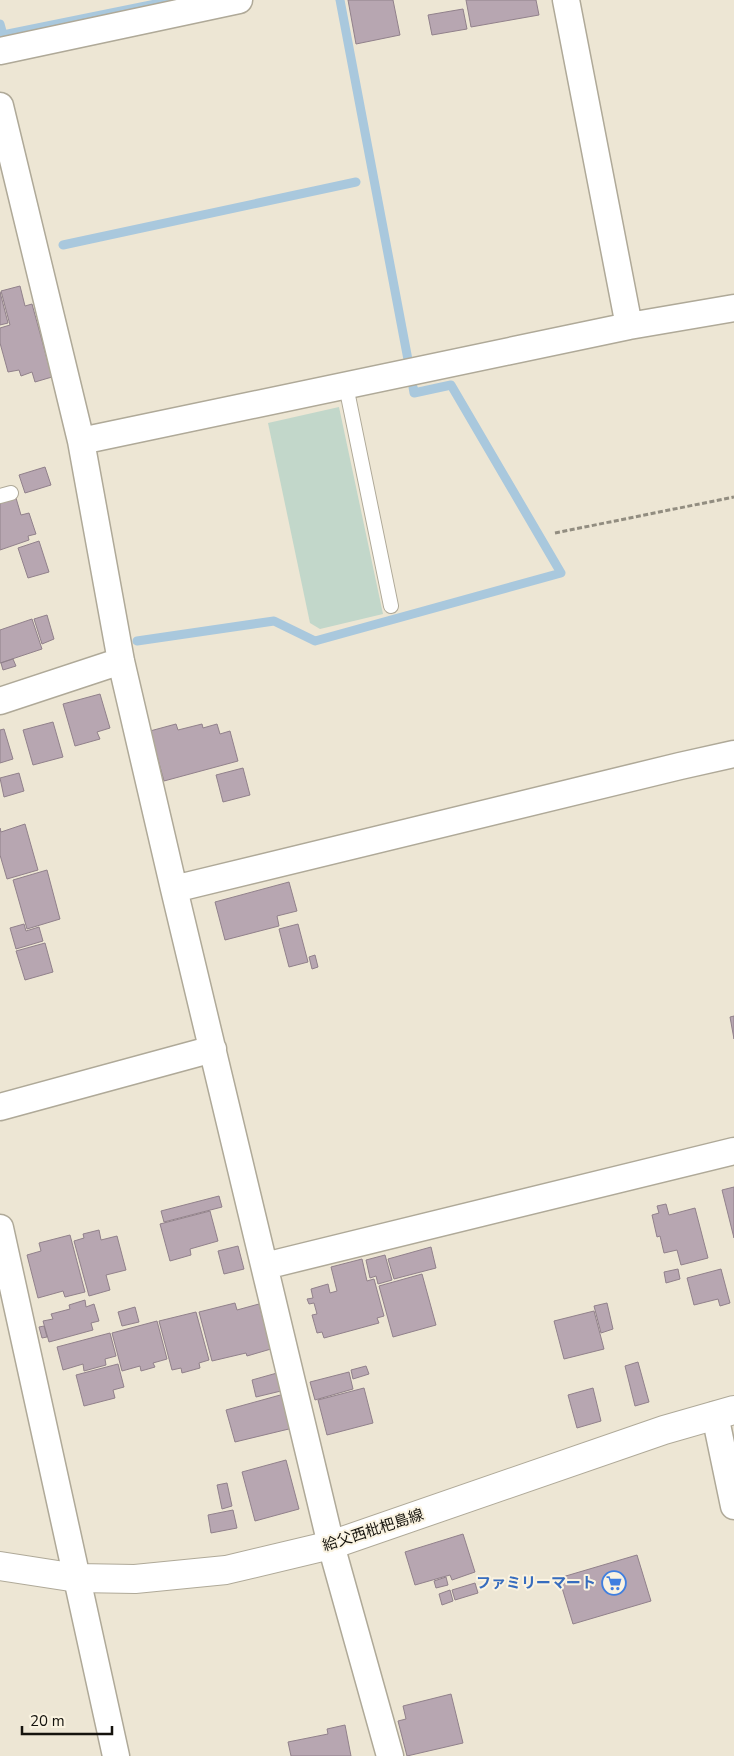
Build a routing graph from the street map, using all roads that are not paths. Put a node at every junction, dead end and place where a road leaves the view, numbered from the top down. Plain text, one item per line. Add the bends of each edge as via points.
1 (239, 0) edge
2 (566, 0) edge
3 (0, 51) edge
4 (0, 106) edge
5 (734, 308) edge
6 (630, 326) junction
7 (346, 386) junction
8 (81, 441) junction
9 (391, 606) dead end
10 (122, 660) junction
11 (0, 701) edge
12 (734, 754) edge
13 (174, 888) junction
14 (213, 1049) junction
15 (0, 1107) edge
16 (734, 1151) edge
17 (0, 1228) edge
18 (265, 1266) junction
19 (725, 1412) edge
20 (734, 1506) edge
21 (332, 1545) junction
22 (0, 1566) edge
23 (77, 1578) junction
24 (116, 1756) edge
25 (390, 1756) edge

1 - 3 street
2 - 6 street
4 - 8 street
5 - 6 street
6 - 7 street
7 - 8 street
7 - 9 lane
8 - 10 street
10 - 11 street
10 - 13 street
12 - 13 street
13 - 14 street
14 - 15 street
14 - 18 street
16 - 18 street
17 - 23 street
18 - 21 street
19 - 20 street
19 - 21 main road, 給父西枇杷島線 via 664,1430
21 - 23 main road, 給父西枇杷島線 via 226,1570 135,1579
21 - 25 street
22 - 23 main road, 給父西枇杷島線
23 - 24 street

